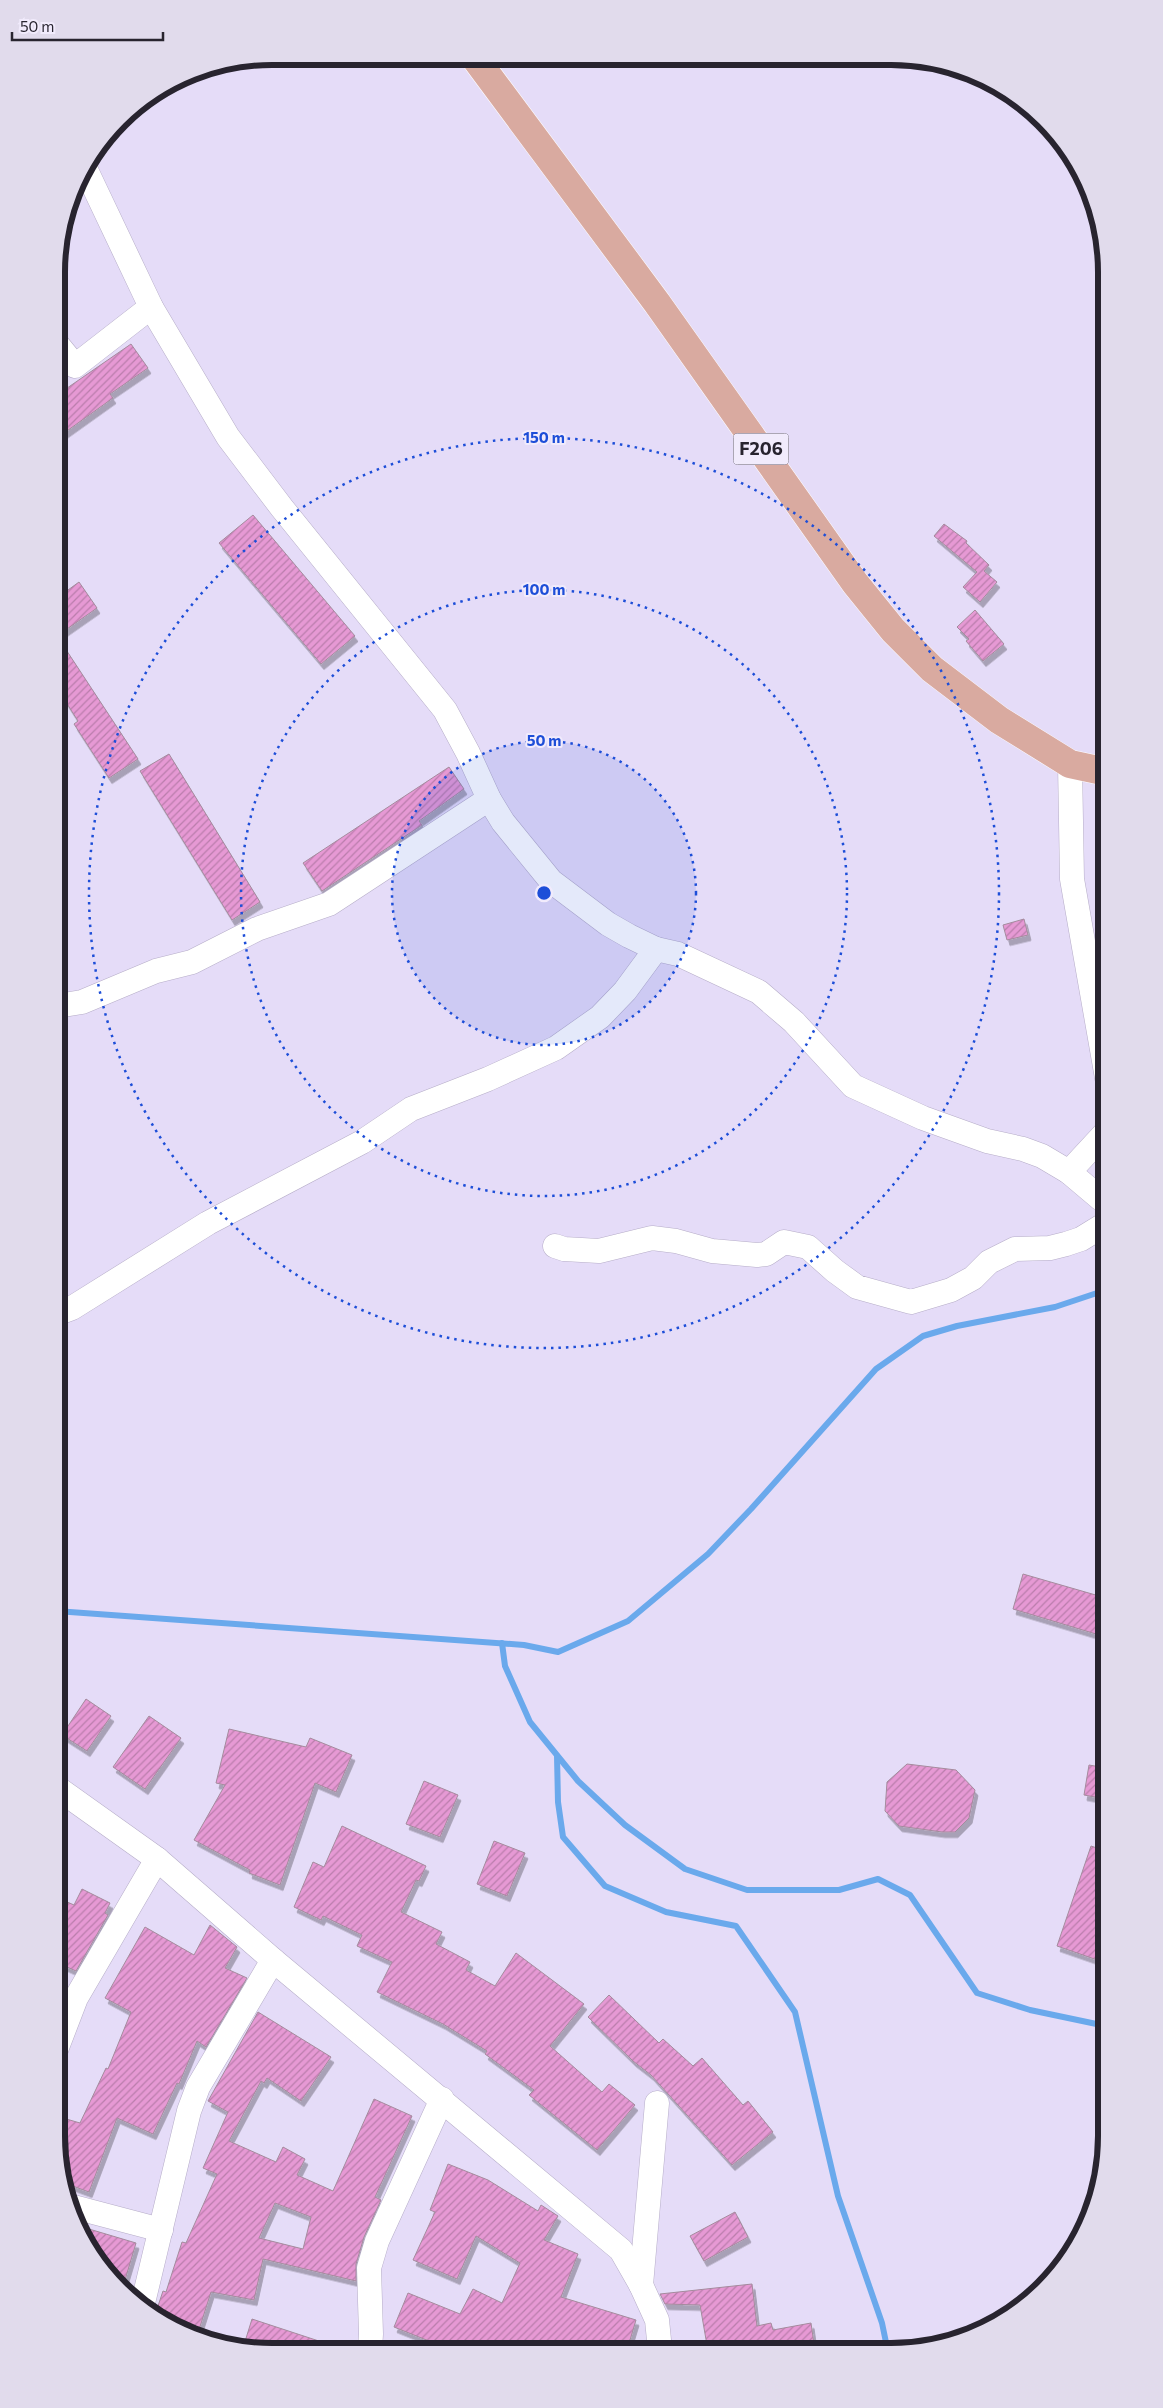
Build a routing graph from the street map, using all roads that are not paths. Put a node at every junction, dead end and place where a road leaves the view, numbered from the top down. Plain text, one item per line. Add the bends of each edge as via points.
1 (480, 65) edge
2 (89, 176) edge
3 (151, 307) junction
4 (65, 354) edge
5 (1070, 764) junction
6 (1098, 770) edge
7 (489, 799) junction
8 (656, 950) junction
9 (65, 1005) edge
10 (1098, 1031) edge
11 (1098, 1140) edge
12 (1069, 1172) junction
13 (1098, 1197) edge
14 (1098, 1229) edge
15 (555, 1246) dead end
16 (65, 1311) edge
17 (65, 1793) edge
18 (157, 1859) junction
19 (273, 1960) junction
20 (65, 2027) edge
21 (442, 2099) junction
22 (657, 2103) dead end
23 (78, 2208) edge
24 (161, 2230) junction
25 (641, 2285) junction
26 (144, 2299) edge
27 (370, 2343) edge
28 (659, 2343) edge

1 - 5 main road, F206 via 657,302 855,583 893,630 932,669 984,709
2 - 3 street
3 - 4 street via 75,366
3 - 7 street via 228,437 445,710
5 - 6 main road, F206
5 - 10 street via 1072,879
7 - 8 street via 522,847 551,881 608,924
7 - 9 street via 329,904 257,928 192,962 156,971 82,1002
8 - 12 street via 678,954 759,992 794,1022 853,1086 924,1118 986,1141 1036,1154
8 - 16 street via 625,991 600,1017 556,1048 411,1109 362,1142 208,1223
11 - 12 street
12 - 13 street
14 - 15 street via 1081,1239 1050,1248 1015,1249 989,1262 973,1278 951,1290 911,1302 857,1287 808,1247 784,1242 757,1256 712,1252 676,1241 652,1238 599,1251
17 - 18 street
18 - 19 street
18 - 20 street via 76,1998
19 - 21 street
19 - 24 street via 198,2087 189,2111
21 - 25 street via 620,2250
21 - 27 street via 377,2241 368,2268
22 - 25 street
23 - 24 street
24 - 26 street
25 - 28 street via 657,2320

